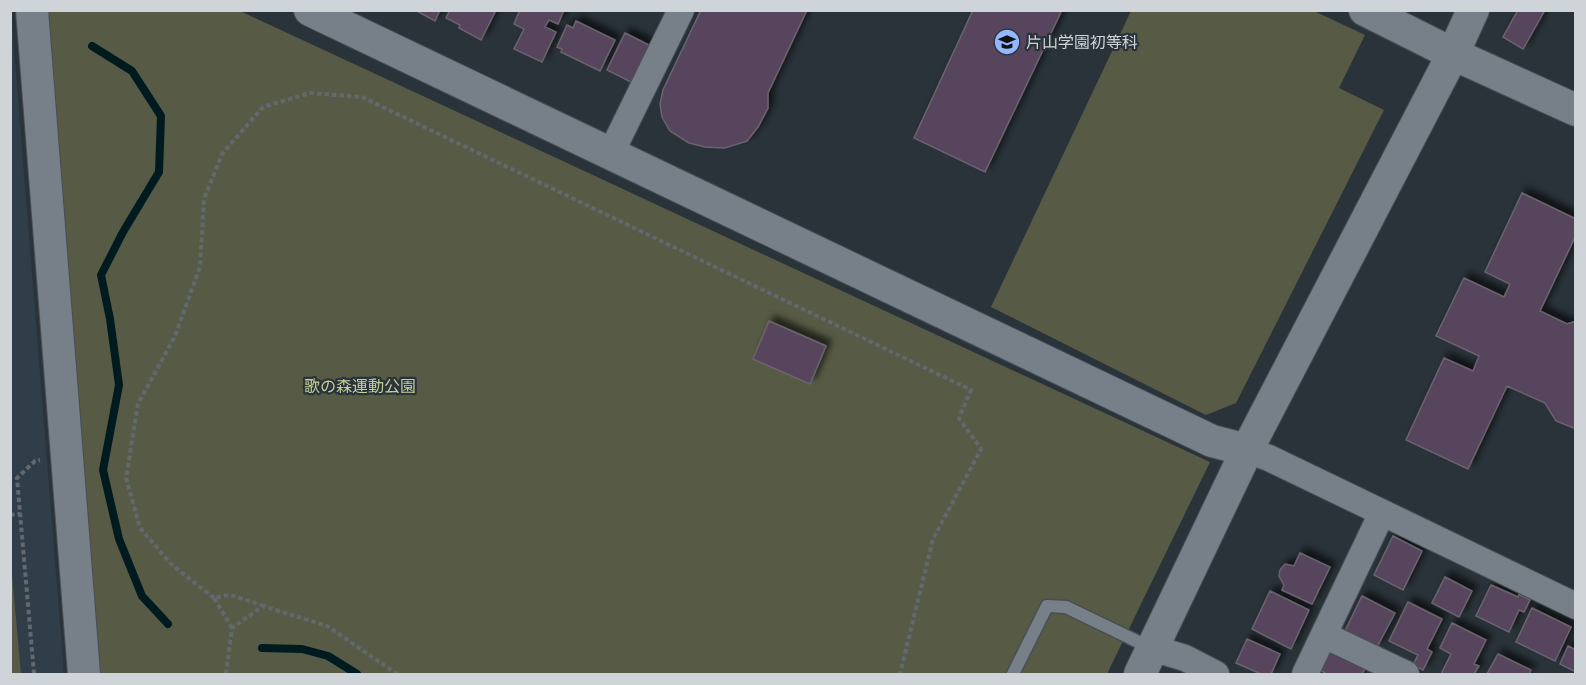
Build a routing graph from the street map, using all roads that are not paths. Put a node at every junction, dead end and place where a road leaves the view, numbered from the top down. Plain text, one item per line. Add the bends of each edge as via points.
1 (32, 10) edge
2 (310, 10) edge
3 (681, 10) edge
4 (1365, 10) edge
5 (1473, 10) edge
6 (1453, 54) junction
7 (1575, 110) edge
8 (611, 153) junction
9 (1246, 450) junction
10 (1382, 513) junction
11 (1575, 606) edge
12 (1324, 635) junction
13 (1146, 661) edge
14 (84, 675) edge
15 (1013, 675) edge
16 (1216, 675) edge
17 (1305, 675) edge
18 (1406, 675) edge

1 - 14 street
2 - 8 street
3 - 8 street
4 - 6 street
5 - 6 street
6 - 7 street
6 - 9 street
8 - 9 street via 1212,441
9 - 10 street
9 - 13 street
10 - 11 street
10 - 12 street
12 - 17 street
12 - 18 street
13 - 15 lane via 1066,607 1047,606
13 - 16 street via 1185,658

